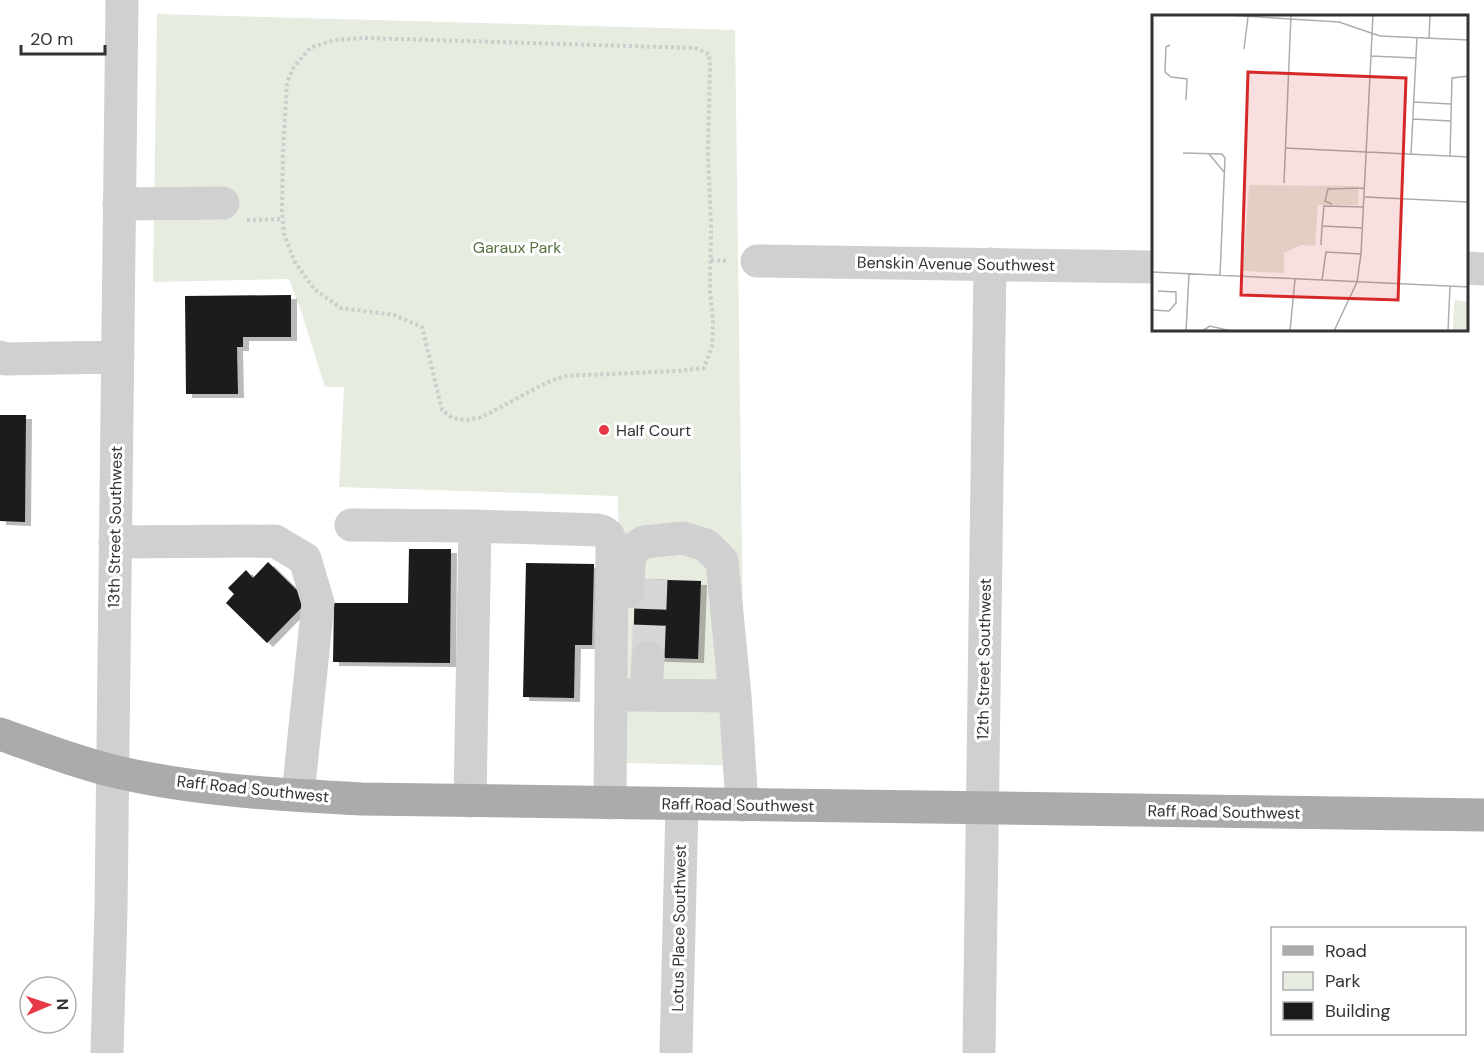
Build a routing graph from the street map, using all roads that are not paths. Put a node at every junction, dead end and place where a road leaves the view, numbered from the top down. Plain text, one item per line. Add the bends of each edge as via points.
1 (122, 0) edge
2 (119, 204) junction
3 (230, 212) road end
4 (757, 261) dead end
5 (990, 264) junction
6 (1152, 267) edge
7 (0, 357) edge
8 (118, 357) junction
9 (351, 525) dead end
10 (476, 526) junction
11 (651, 541) junction
12 (115, 542) junction
13 (651, 579) tunnel mouth
14 (648, 658) tunnel mouth
15 (638, 695) junction
16 (735, 696) junction
17 (0, 734) edge
18 (112, 771) junction
19 (298, 795) junction
20 (470, 801) junction
21 (621, 803) junction
22 (682, 804) junction
23 (742, 805) junction
24 (982, 808) junction
25 (1484, 815) edge
26 (107, 1053) edge
27 (676, 1053) edge
28 (979, 1053) edge

1 - 2 street, 13th Street Southwest
2 - 3 street
2 - 8 street, 13th Street Southwest
4 - 5 street, Benskin Avenue Southwest
5 - 6 street, Benskin Avenue Southwest
5 - 24 street, 12th Street Southwest
7 - 8 street
8 - 12 street, 13th Street Southwest
9 - 10 street
10 - 20 street
10 - 21 street via 598,530 609,536
11 - 13 street
11 - 15 street via 632,550 629,562 625,673
11 - 16 street via 683,538 706,545 722,561
12 - 18 street, 13th Street Southwest
12 - 19 street via 275,541 305,559 318,603
14 - 15 street
15 - 16 street
15 - 21 street
16 - 23 street
17 - 18 main road, Raff Road Southwest
18 - 19 main road, Raff Road Southwest via 189,784
18 - 26 street, 13th Street Southwest
19 - 20 main road, Raff Road Southwest
20 - 21 main road, Raff Road Southwest
21 - 22 main road, Raff Road Southwest
22 - 23 main road, Raff Road Southwest
22 - 27 street, Lotus Place Southwest
23 - 24 main road, Raff Road Southwest
24 - 25 main road, Raff Road Southwest
24 - 28 street, 12th Street Southwest

